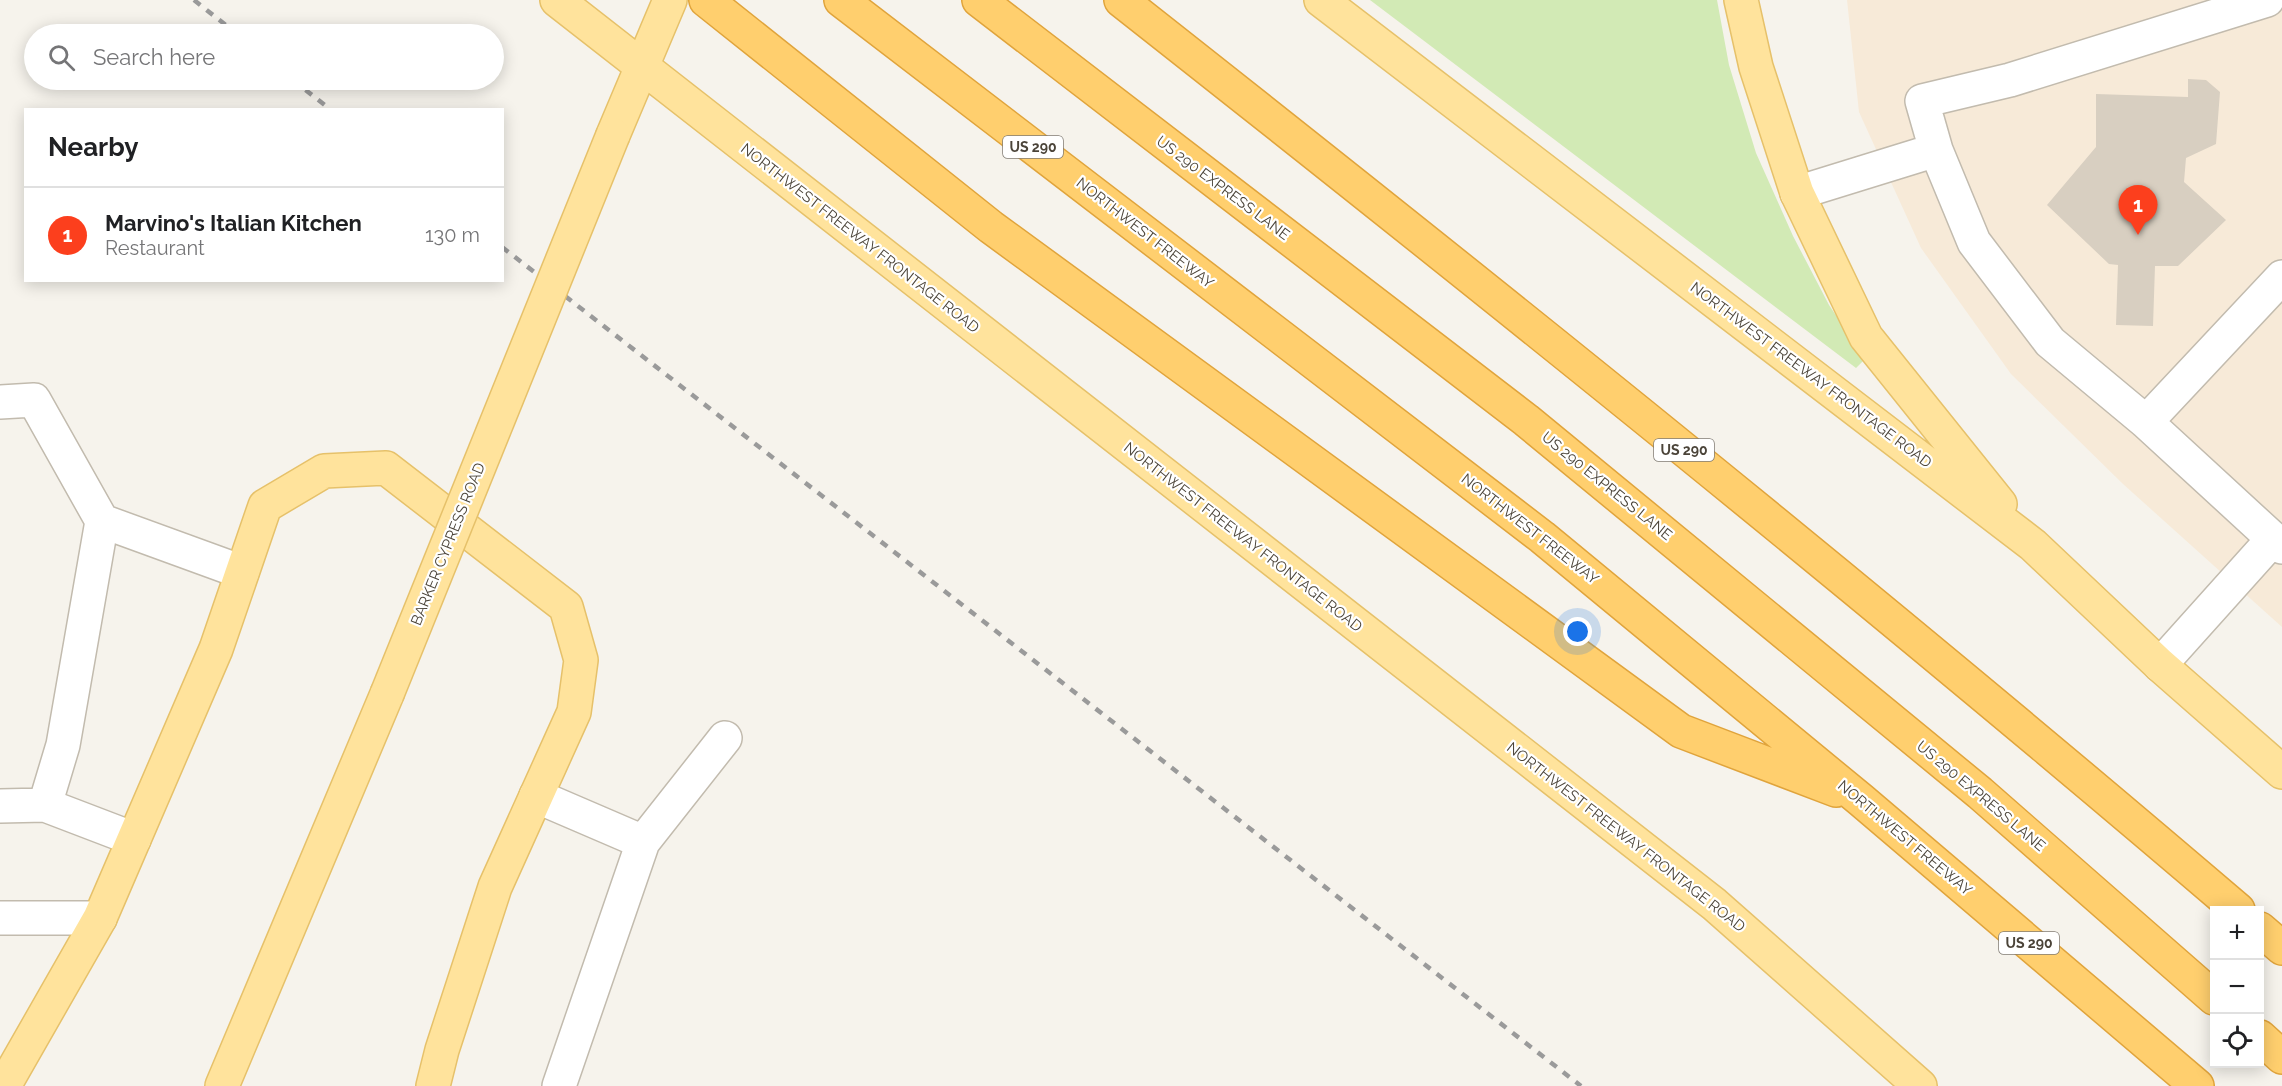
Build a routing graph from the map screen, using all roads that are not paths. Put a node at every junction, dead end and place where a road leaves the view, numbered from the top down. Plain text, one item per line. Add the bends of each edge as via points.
1 (557, 0) edge
2 (670, 0) edge
3 (706, 0) edge
4 (841, 0) edge
5 (979, 0) edge
6 (1121, 0) edge
7 (1321, 0) edge
8 (1741, 0) edge
9 (2267, 0) edge
10 (641, 67) junction
11 (1936, 150) junction
12 (1797, 193) junction
13 (2282, 277) edge
14 (0, 402) edge
15 (2146, 422) junction
16 (102, 521) junction
17 (2277, 543) edge
18 (2033, 545) junction
19 (242, 572) junction
20 (2160, 665) junction
21 (725, 738) dead end
22 (2282, 772) edge
23 (536, 796) junction
24 (1861, 800) junction
25 (0, 806) edge
26 (45, 806) junction
27 (134, 839) junction
28 (643, 842) junction
29 (2233, 906) edge
30 (0, 918) edge
31 (100, 918) junction
32 (2264, 933) edge
33 (2282, 948) edge
34 (2210, 994) edge
35 (2264, 1041) edge
36 (2282, 1057) edge
37 (4, 1086) edge
38 (222, 1086) edge
39 (433, 1086) edge
40 (559, 1086) edge
41 (1920, 1086) edge
42 (2197, 1086) edge

1 - 10 main road, NORTHWEST FREEWAY FRONTAGE ROAD
2 - 10 main road, BARKER CYPRESS ROAD
3 - 24 highway via 991,227 1681,731
4 - 24 highway, NORTHWEST FREEWAY / US 290 via 1542,537
5 - 34 highway, US 290 EXPRESS LANE via 1536,428 1980,793
6 - 29 highway, US 290 via 1754,507
7 - 18 main road, NORTHWEST FREEWAY FRONTAGE ROAD
8 - 12 main road via 1756,67
9 - 11 street via 2010,80 1922,101
10 - 38 main road, BARKER CYPRESS ROAD, bridge via 387,694
10 - 41 main road, NORTHWEST FREEWAY FRONTAGE ROAD via 1714,904
11 - 12 street
11 - 15 street via 1974,242 2050,342
12 - 18 main road via 1866,337
13 - 15 street
14 - 16 street via 34,400
15 - 17 street
16 - 19 street
16 - 26 street via 63,745
17 - 20 street
18 - 20 main road, NORTHWEST FREEWAY FRONTAGE ROAD
19 - 23 main road via 265,506 324,471 386,468 566,607 580,660 574,712
19 - 27 main road via 216,649
20 - 22 main road, NORTHWEST FREEWAY FRONTAGE ROAD
21 - 28 street
23 - 28 street
23 - 39 main road via 495,886
24 - 42 highway, NORTHWEST FREEWAY / US 290
25 - 26 street
26 - 27 street
27 - 31 main road
28 - 40 street
30 - 31 street
31 - 37 main road
32 - 33 highway
35 - 36 highway

